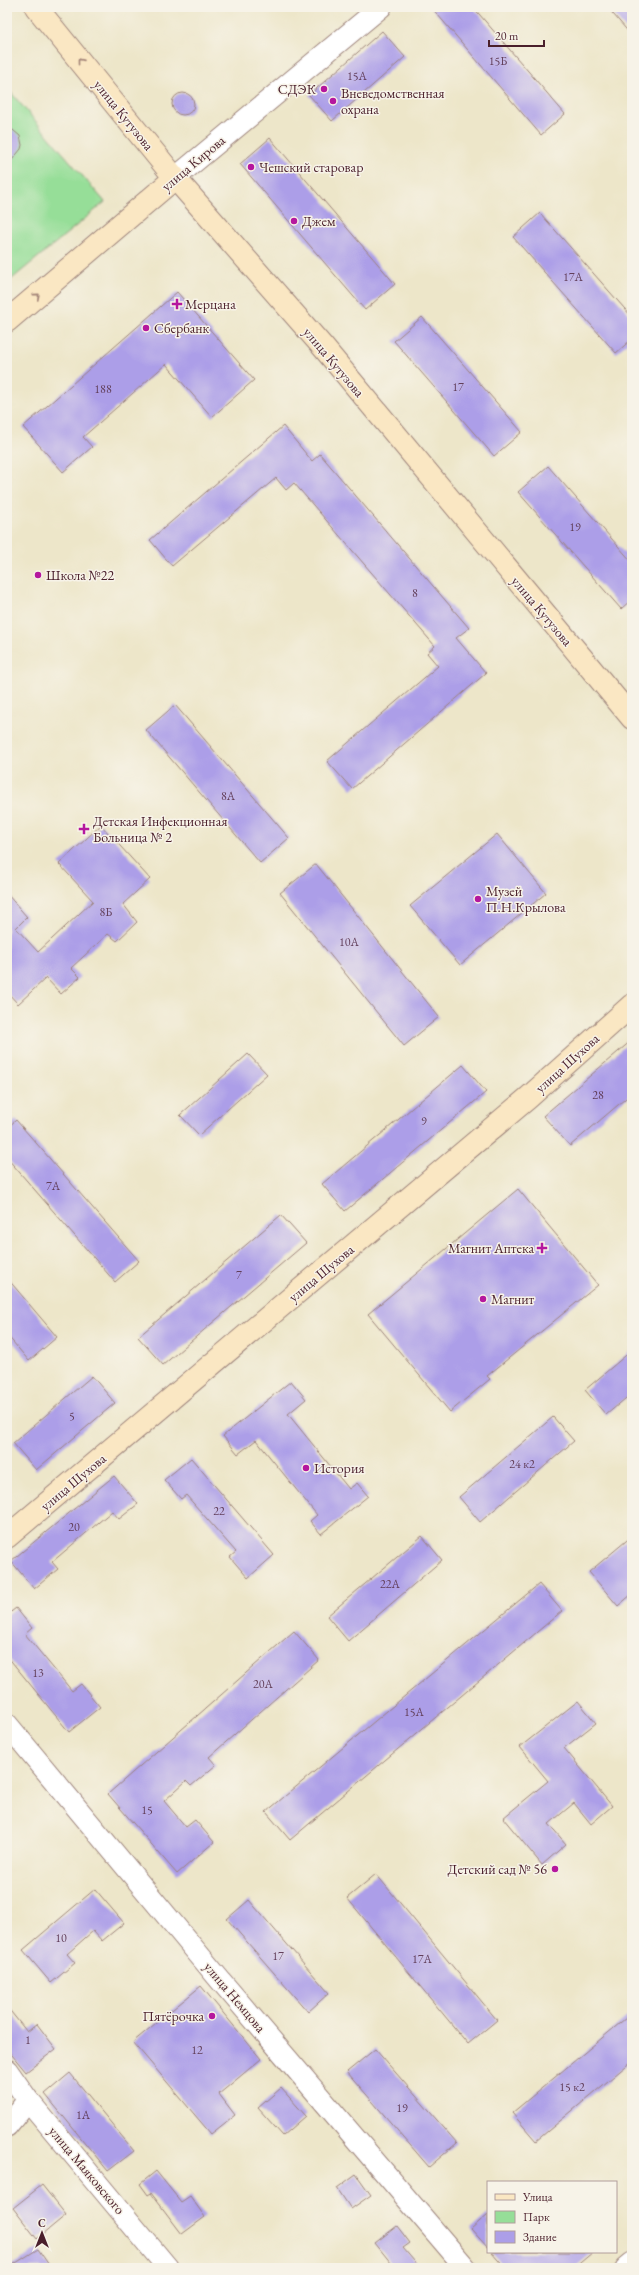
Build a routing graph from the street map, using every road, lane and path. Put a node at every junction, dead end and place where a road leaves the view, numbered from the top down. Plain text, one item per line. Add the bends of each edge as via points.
1 (36, 7) edge
2 (381, 7) edge
3 (175, 178) junction
4 (7, 321) edge
5 (632, 718) edge
6 (632, 1005) edge
7 (7, 1537) edge
8 (7, 1724) edge
9 (7, 2070) edge
10 (28, 2100) junction
11 (7, 2126) edge
12 (632, 2263) edge
13 (168, 2268) edge
14 (466, 2268) edge
15 (626, 2268) edge

3 -> 1 main road, улица Кутузова
2 - 3 street, улица Кирова
4 -> 3 main road, улица Кирова
3 - 5 main road, улица Кутузова via 323,347
6 - 7 main road, улица Шухова via 528,1098
8 - 14 street, улица Немцова via 220,1980
9 - 10 street, улица Маяковского
10 - 11 street
10 - 13 street, улица Маяковского
12 - 15 street

